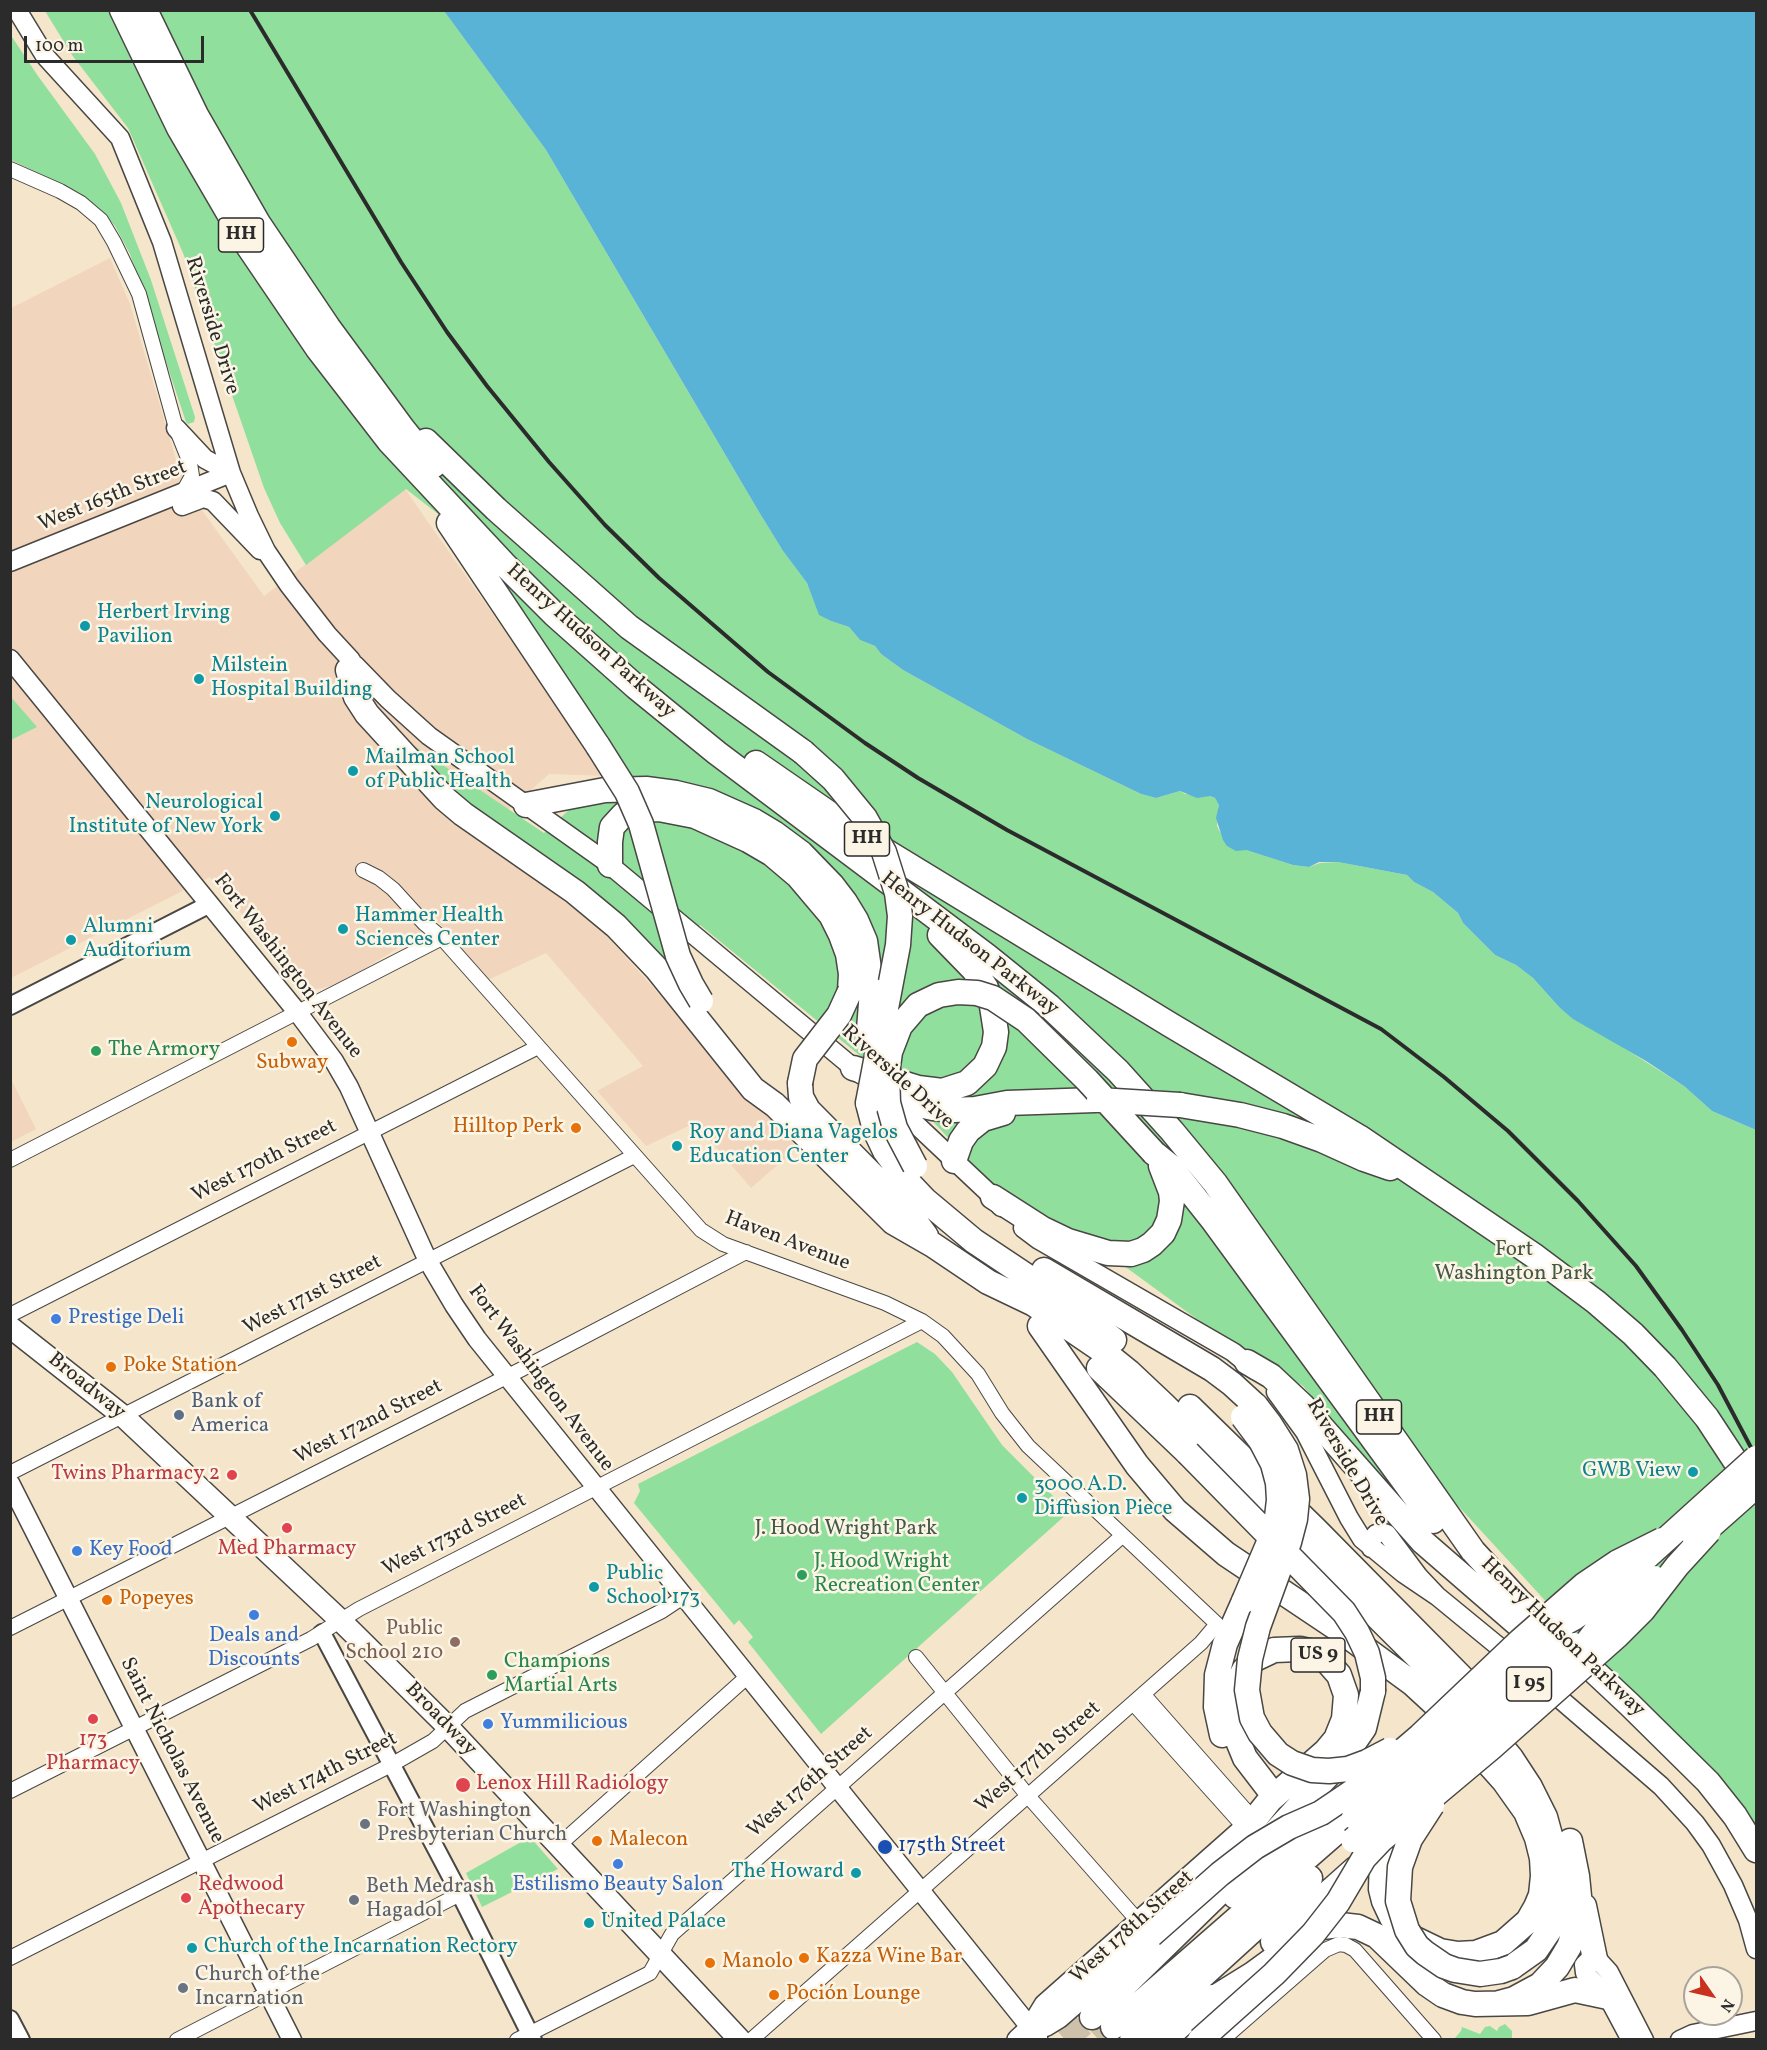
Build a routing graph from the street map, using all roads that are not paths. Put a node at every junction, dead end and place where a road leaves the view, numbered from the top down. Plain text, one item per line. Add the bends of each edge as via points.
1 (17, 10) edge
2 (122, 10) edge
3 (145, 10) edge
4 (10, 169) edge
5 (387, 408) junction
6 (176, 428) junction
7 (419, 472) junction
8 (231, 473) junction
9 (182, 494) junction
10 (128, 515) junction
11 (10, 562) edge
12 (276, 568) junction
13 (10, 659) edge
14 (348, 662) junction
15 (526, 805) junction
16 (838, 844) junction
17 (610, 865) junction
18 (363, 870) dead end
19 (210, 904) junction
20 (442, 938) junction
21 (861, 991) junction
22 (10, 1006) edge
23 (298, 1013) junction
24 (538, 1047) junction
25 (864, 1072) junction
26 (878, 1101) junction
27 (1030, 1103) junction
28 (775, 1105) junction
29 (370, 1132) junction
30 (1154, 1153) junction
31 (634, 1156) junction
32 (10, 1160) edge
33 (954, 1161) junction
34 (915, 1166) junction
35 (1420, 1178) junction
36 (993, 1197) junction
37 (933, 1245) junction
38 (746, 1252) junction
39 (428, 1261) junction
40 (988, 1282) junction
41 (1058, 1297) junction
42 (10, 1315) edge
43 (922, 1321) junction
44 (1040, 1326) junction
45 (10, 1327) edge
46 (1247, 1362) junction
47 (506, 1376) junction
48 (123, 1416) junction
49 (1193, 1445) junction
50 (1756, 1457) edge
51 (10, 1473) edge
52 (10, 1483) edge
53 (596, 1488) junction
54 (1756, 1488) edge
55 (1756, 1495) edge
56 (230, 1516) junction
57 (1709, 1532) junction
58 (1122, 1536) junction
59 (1662, 1540) junction
60 (68, 1598) junction
61 (683, 1598) junction
62 (1237, 1602) junction
63 (1604, 1609) junction
64 (340, 1620) junction
65 (1217, 1624) junction
66 (10, 1628) edge
67 (322, 1633) junction
68 (1418, 1645) junction
69 (916, 1657) dead end
70 (748, 1676) junction
71 (1602, 1678) junction
72 (945, 1693) junction
73 (1138, 1699) junction
74 (1630, 1705) junction
75 (1366, 1721) junction
76 (448, 1727) junction
77 (134, 1728) junction
78 (1498, 1742) junction
79 (1441, 1753) junction
80 (390, 1765) junction
81 (837, 1787) junction
82 (10, 1791) edge
83 (1028, 1796) junction
84 (1316, 1816) junction
85 (1249, 1824) junction
86 (1348, 1834) junction
87 (559, 1845) junction
88 (1756, 1850) edge
89 (202, 1861) junction
90 (1579, 1887) junction
91 (920, 1890) junction
92 (460, 1894) junction
93 (1139, 1922) junction
94 (1756, 1949) edge
95 (661, 1953) junction
96 (10, 1958) edge
97 (1594, 1959) junction
98 (269, 1993) junction
99 (1608, 1997) junction
100 (1499, 2003) junction
101 (1200, 2007) junction
102 (10, 2019) edge
103 (1103, 2021) edge
104 (1756, 2021) edge
105 (1239, 2034) edge
106 (1030, 2035) edge
107 (526, 2037) edge
108 (21, 2040) edge
109 (177, 2040) edge
110 (292, 2040) edge
111 (740, 2040) edge
112 (752, 2040) edge
113 (1164, 2040) edge
114 (1200, 2040) edge
115 (1222, 2040) edge
116 (1434, 2040) edge
117 (1630, 2040) edge
118 (1644, 2040) edge
119 (1680, 2040) edge

1 - 8 main road, Riverside Drive via 45,56 120,138 162,242
2 - 7 highway, Henry Hudson Parkway / HH via 179,128 252,252 330,364 389,441
3 - 5 highway, Henry Hudson Parkway / HH via 196,115 252,214 304,294
4 - 6 street via 60,191 101,220 139,294
5 - 25 highway, bridge via 629,627 803,752 838,784 864,818 884,852 900,916 898,945
5 - 35 highway, Henry Hudson Parkway / HH via 457,493 558,596 653,681 750,758 869,841 1359,1137
6 - 8 main road via 205,459
6 - 9 street via 192,476
7 - 16 highway, Henry Hudson Parkway / HH via 504,564 588,645 700,740
7 - 28 highway, bridge via 453,530 627,792 641,824 686,973
8 - 9 main road, West 165th Street
8 - 12 main road, Riverside Drive
9 - 10 main road, West 165th Street
10 - 11 main road, West 165th Street
10 - 12 main road via 156,516 208,498
12 - 14 main road, Riverside Drive
13 - 19 main road, Fort Washington Avenue
14 - 15 main road, Riverside Drive via 429,736
14 - 28 highway via 355,693 364,710 444,798 616,926 657,969 753,1089
15 - 17 main road, Riverside Drive
15 - 21 highway via 605,790 646,789 709,801 754,821 801,854 845,902 865,941
16 - 25 highway via 974,970 988,993 996,1025 994,1047 985,1066 968,1083 951,1090 918,1088
16 - 71 highway, Henry Hudson Parkway / HH via 1034,994 1146,1101 1228,1201 1473,1551 1510,1592
17 - 21 highway via 614,824 623,815 639,810 659,809 695,816 748,840 798,876 831,915 842,935 851,974
17 - 25 main road, Riverside Drive
18 - 20 street, Haven Avenue via 393,889
19 - 22 street
19 - 23 main road, Fort Washington Avenue
20 - 23 street
20 - 24 street, Haven Avenue
21 - 26 highway, bridge via 871,1017 863,1076
21 - 37 highway, bridge via 805,1059 801,1097 808,1110 906,1209
23 - 29 main road, Fort Washington Avenue via 334,1060
23 - 32 street
24 - 29 street, West 170th Street
24 - 31 street, Haven Avenue
25 - 26 highway, bridge
25 - 34 highway, bridge via 888,1131
26 - 27 highway via 954,1110 1007,1102
26 - 33 main road, Riverside Drive
26 - 41 highway via 872,1120 885,1151 915,1190 974,1240
27 - 33 highway via 974,1124 963,1138
27 - 35 highway, bridge via 1095,1100 1180,1105 1240,1115 1282,1126
28 - 37 highway via 893,1222
29 - 39 main road, Fort Washington Avenue
29 - 42 street, West 170th Street
30 - 34 highway, bridge via 1026,1020 993,998 958,992 939,994 918,1005 900,1026 890,1052 888,1102
30 - 36 highway via 1170,1185 1172,1206 1158,1239 1138,1252 1120,1254 1092,1249 1059,1237
30 - 71 highway via 1170,1166 1212,1219 1461,1558 1557,1649
31 - 38 street, Haven Avenue via 708,1236
31 - 39 street, West 171st Street
33 - 36 main road, Riverside Drive
34 - 79 highway, bridge via 948,1200 1011,1248 1222,1376 1256,1406 1275,1431 1292,1466 1297,1498 1289,1542 1258,1627 1248,1671 1249,1708 1266,1741 1292,1763 1329,1772 1367,1762 1398,1745
35 - 55 highway, Henry Hudson Parkway / HH via 1545,1263 1633,1334 1693,1400
36 - 46 main road, Riverside Drive via 1013,1220 1039,1240
37 - 40 highway
38 - 43 street, Haven Avenue
38 - 47 street, West 172nd Street
39 - 47 main road, Fort Washington Avenue via 461,1317
39 - 48 street, West 171st Street
40 - 44 highway
40 - 49 highway via 1034,1304 1103,1351 1137,1379
41 - 62 highway, bridge via 1204,1382 1244,1417 1267,1451 1276,1474 1279,1509 1271,1540
41 - 68 highway, bridge via 1186,1402
43 - 53 street, West 173rd Street
43 - 58 street, Haven Avenue via 962,1355 1028,1446
44 - 49 highway via 1106,1373
44 - 79 highway via 1131,1458 1175,1510 1226,1554 1412,1683 1465,1736 1515,1795 1533,1828 1542,1858 1539,1900 1528,1921 1509,1939 1492,1949 1470,1954 1440,1951 1411,1937 1392,1918 1381,1889 1382,1859 1389,1835
45 - 48 main road, Broadway
46 - 74 highway via 1271,1376 1302,1405 1440,1558 1574,1673
46 - 94 main road, Riverside Drive via 1295,1418 1352,1523 1371,1548 1437,1596 1680,1804 1729,1876
47 - 53 main road, Fort Washington Avenue
47 - 56 street, West 172nd Street
48 - 51 street, West 171st Street
48 - 56 main road, Broadway
49 - 68 highway, bridge
49 - 75 highway, bridge via 1344,1612 1357,1632 1372,1672 1373,1691
50 - 59 highway, I 95, bridge
50 - 63 highway, I 95, bridge
52 - 60 main road, Saint Nicholas Avenue
53 - 61 main road, Fort Washington Avenue
53 - 64 street, West 173rd Street
54 - 57 highway, I 95, bridge
54 - 63 highway, I 95, bridge
56 - 60 street, West 172nd Street
56 - 64 main road, Broadway
57 - 78 highway, bridge via 1624,1630
57 - 86 highway, I 95, bridge
58 - 65 street, Haven Avenue
58 - 72 street, West 176th Street
59 - 79 highway, bridge via 1584,1585 1520,1641
59 - 86 highway, I 95, bridge
60 - 66 street, West 172nd Street
60 - 77 main road, Saint Nicholas Avenue
61 - 70 main road, Fort Washington Avenue
61 - 76 street, West 174th Street via 465,1711
62 - 65 highway
62 - 85 highway, US 9 via 1219,1665 1216,1707 1231,1757 1246,1777 1265,1790 1240,1747 1232,1708 1234,1690 1255,1659 1274,1650 1300,1648 1313,1652 1339,1675 1346,1695 1344,1719 1336,1739
63 - 79 highway, bridge
63 - 84 highway, I 95, bridge via 1574,1618 1507,1657
63 - 101 highway, I 95, bridge via 1590,1637 1539,1703
64 - 67 street, West 173rd Street
64 - 76 main road, Broadway
65 - 73 street, West 177th Street
67 - 77 street, West 173rd Street
67 - 80 street
68 - 78 highway
68 - 90 highway via 1509,1731 1544,1780 1565,1825
69 - 72 street
70 - 81 main road, Fort Washington Avenue
70 - 87 street
71 - 74 highway, Henry Hudson Parkway / HH
72 - 81 street, West 176th Street
72 - 83 street
73 - 83 street, West 177th Street
73 - 85 street
74 - 88 highway, Henry Hudson Parkway / HH via 1716,1791
75 - 85 highway via 1344,1751
75 - 103 highway via 1342,1760
76 - 80 street, West 174th Street via 434,1741
76 - 87 main road, Broadway
77 - 82 street, West 173rd Street
77 - 89 main road, Saint Nicholas Avenue
78 - 79 highway, bridge
78 - 79 highway, bridge via 1541,1807 1553,1840 1561,1884 1560,1906 1549,1933 1536,1950 1501,1971 1461,1971 1434,1960 1417,1946 1401,1913 1399,1878 1407,1846 1423,1817
79 - 84 highway via 1371,1798
79 - 103 highway, bridge via 1356,1791 1238,1859
79 - 114 highway, bridge via 1313,1934
80 - 89 street, West 174th Street
80 - 92 street
81 - 91 main road, Fort Washington Avenue
81 - 95 street, West 176th Street via 672,1934
83 - 91 street, West 177th Street
83 - 93 street
84 - 103 highway, I 95
85 - 93 main road, West 178th Street / US 9
86 - 103 highway, I 95
87 - 95 main road, Broadway
89 - 96 street, West 174th Street
89 - 98 main road, Saint Nicholas Avenue
90 - 97 highway
90 - 100 highway via 1577,1924 1562,1960 1534,1989
91 - 106 main road, Fort Washington Avenue
91 - 112 street, West 177th Street
92 - 98 street
92 - 107 street
93 - 106 main road, West 178th Street / US 9 via 1045,2005
95 - 107 street, West 176th Street via 650,1973
95 - 111 main road, Broadway
97 - 99 main road via 1587,1961 1584,1971
97 - 118 main road via 1609,1972
98 - 109 street
98 - 110 main road, Saint Nicholas Avenue
99 - 100 highway via 1575,1990 1528,2003
99 - 117 main road
100 - 101 highway via 1468,2003 1443,1995 1421,1980 1377,1936 1358,1927 1340,1925 1308,1934
101 - 113 highway, I 95
102 - 108 street
103 - 106 highway via 1053,2019
104 - 119 main road
105 - 115 street
105 - 116 street via 1325,1950 1342,1944 1357,1952

